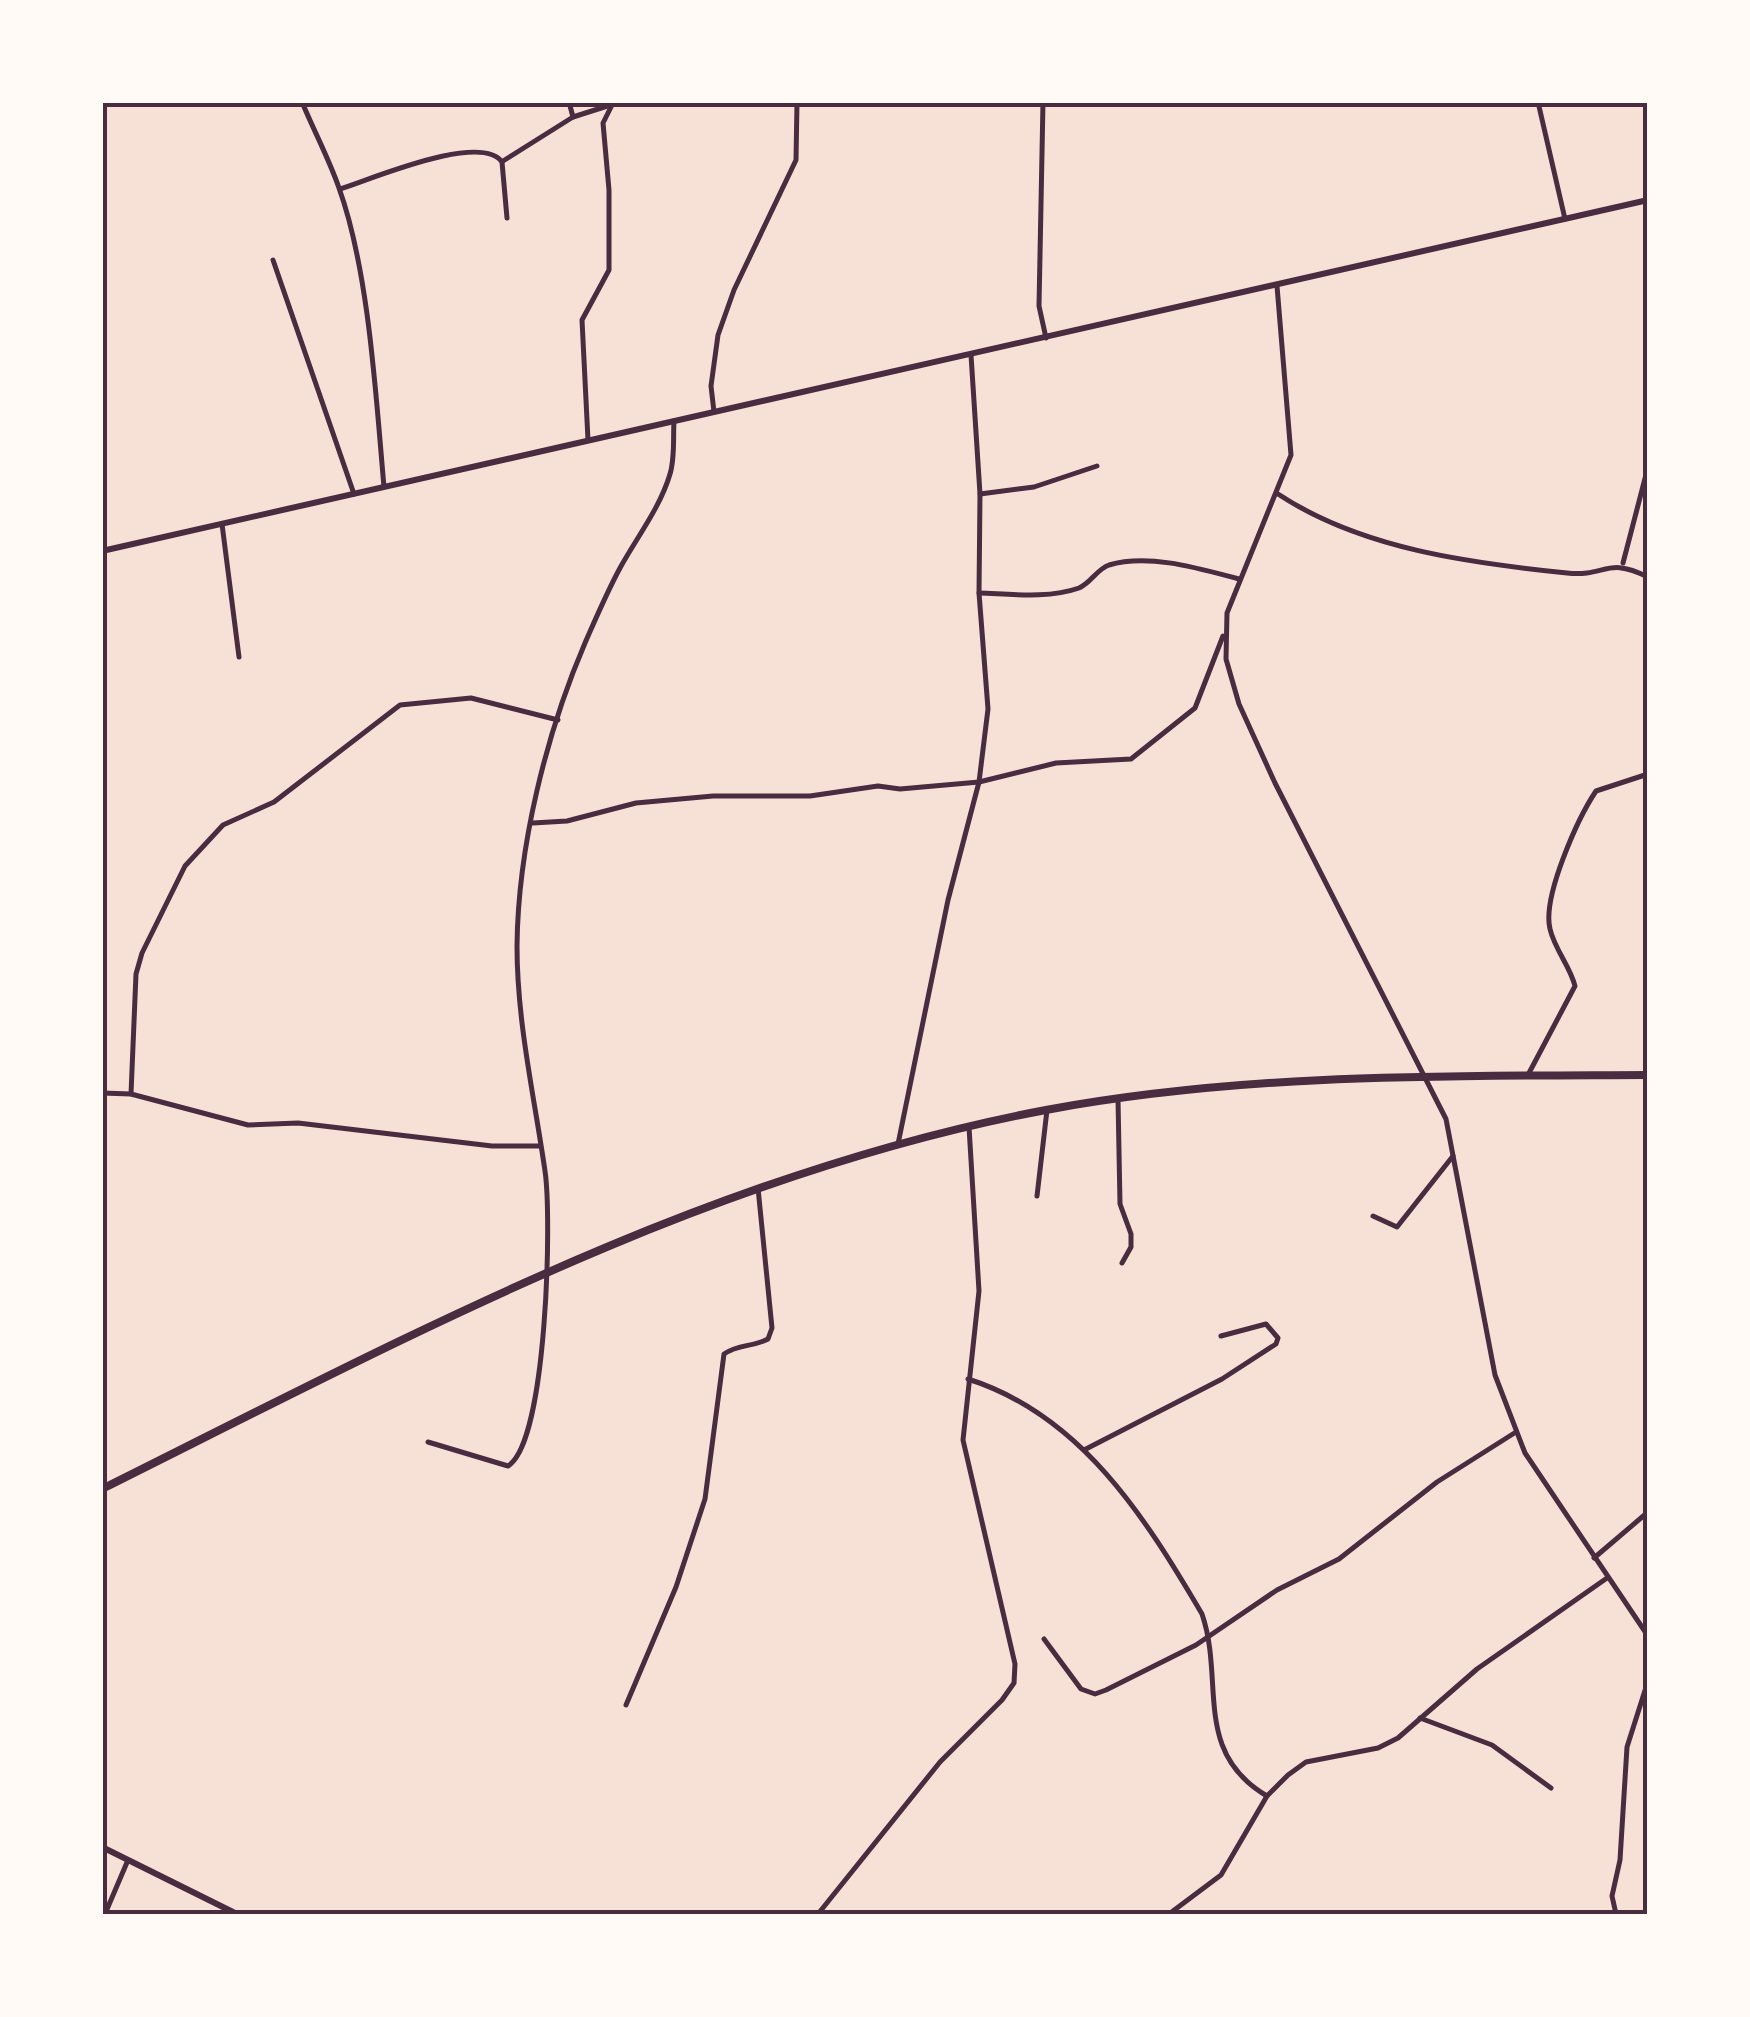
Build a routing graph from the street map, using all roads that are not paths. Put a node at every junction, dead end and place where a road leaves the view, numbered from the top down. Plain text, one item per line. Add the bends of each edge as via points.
1 (302, 102) edge
2 (569, 102) edge
3 (620, 102) edge
4 (797, 102) edge
5 (1042, 102) edge
6 (1538, 102) edge
7 (610, 107) junction
8 (574, 117) junction
9 (502, 162) junction
10 (340, 189) junction
11 (1648, 200) edge
12 (507, 218) dead end
13 (1566, 222) junction
14 (273, 260) dead end
15 (1276, 286) junction
16 (1046, 338) junction
17 (971, 355) junction
18 (714, 412) junction
19 (674, 422) junction
20 (588, 441) junction
21 (1096, 466) dead end
22 (1648, 467) edge
23 (384, 487) junction
24 (354, 494) junction
25 (980, 494) junction
26 (1278, 494) junction
27 (222, 524) junction
28 (102, 551) edge
29 (1623, 564) junction
30 (1648, 576) edge
31 (1239, 580) junction
32 (979, 593) junction
33 (1224, 634) junction
34 (239, 657) dead end
35 (558, 720) junction
36 (1648, 774) edge
37 (979, 782) junction
38 (533, 824) junction
39 (1529, 1073) junction
40 (1648, 1075) edge
41 (1427, 1076) junction
42 (102, 1093) edge
43 (131, 1094) junction
44 (1118, 1099) junction
45 (1047, 1110) junction
46 (969, 1126) junction
47 (898, 1144) junction
48 (540, 1146) junction
49 (1453, 1156) junction
50 (758, 1188) junction
51 (1037, 1196) dead end
52 (1373, 1216) dead end
53 (1122, 1264) dead end
54 (546, 1273) junction
55 (1221, 1336) dead end
56 (968, 1380) junction
57 (1516, 1432) junction
58 (428, 1442) dead end
59 (1084, 1450) junction
60 (102, 1489) edge
61 (1648, 1512) edge
62 (1594, 1558) junction
63 (1607, 1578) junction
64 (1208, 1633) junction
65 (1648, 1636) edge
66 (1044, 1639) dead end
67 (1648, 1681) edge
68 (626, 1705) dead end
69 (1420, 1718) junction
70 (1551, 1788) dead end
71 (1267, 1796) junction
72 (102, 1847) edge
73 (128, 1860) junction
74 (105, 1914) edge
75 (237, 1914) edge
76 (818, 1914) edge
77 (1169, 1914) edge
78 (1616, 1914) edge

1 - 10 street
2 - 8 street
3 - 7 street
4 - 18 street via 796,160 718,335
5 - 16 street via 1040,306
6 - 13 street
7 - 8 street
7 - 20 street via 603,123 608,270 582,320
8 - 9 street
9 - 10 street via 486,150 464,150
9 - 12 street
10 - 23 street via 368,341
11 - 13 main road
13 - 15 main road
14 - 24 street
15 - 16 main road
15 - 26 street via 1291,455
16 - 17 main road
17 - 18 main road
17 - 25 street
18 - 19 main road
19 - 20 main road
19 - 35 street via 672,470 584,646
20 - 23 main road
21 - 25 street via 1034,487
22 - 29 street
23 - 24 main road
24 - 27 main road
25 - 32 street
26 - 29 street via 1364,536 1432,552 1574,574
26 - 31 street
27 - 28 main road
27 - 34 street
29 - 30 street
31 - 32 street via 1162,563 1120,564 1065,591
31 - 33 street
32 - 37 street via 988,709
33 - 37 street via 1194,708 1136,756 1056,763
33 - 41 street via 1226,660 1254,736
35 - 38 street
35 - 43 street via 471,698 400,706 274,802 223,825 185,866 142,953
36 - 39 street via 1596,790 1566,852 1548,926 1575,986
37 - 38 street via 675,799
37 - 47 street
38 - 48 street via 517,942 522,1040
39 - 40 main road
39 - 41 main road
41 - 44 main road via 1265,1083
41 - 49 street
42 - 43 street
43 - 48 street via 248,1125 298,1123
44 - 45 main road
44 - 53 street via 1120,1204 1131,1234
45 - 46 main road
45 - 51 street
46 - 47 main road
46 - 56 street via 979,1291
47 - 50 main road
48 - 54 street
49 - 52 street via 1397,1227
49 - 57 street via 1495,1375
50 - 54 main road
50 - 68 street via 772,1328 768,1339 724,1354 705,1500
54 - 58 street via 542,1360 515,1462 497,1465
54 - 60 main road
55 - 59 street via 1266,1324 1278,1338 1222,1379
56 - 59 street via 1022,1401
56 - 76 street via 965,1453 1016,1664 1014,1683 940,1762
57 - 62 street
57 - 64 street via 1437,1482 1339,1560
59 - 64 street via 1119,1483 1176,1569
61 - 62 street
62 - 63 street
63 - 65 street
63 - 69 street via 1477,1669
64 - 66 street via 1196,1646 1095,1694 1081,1689
64 - 71 street via 1219,1736 1245,1783
67 - 78 street via 1627,1747 1612,1896
69 - 70 street via 1492,1745
69 - 71 street via 1378,1748 1306,1762
71 - 77 street via 1221,1875
72 - 73 main road
73 - 74 street
73 - 75 main road

